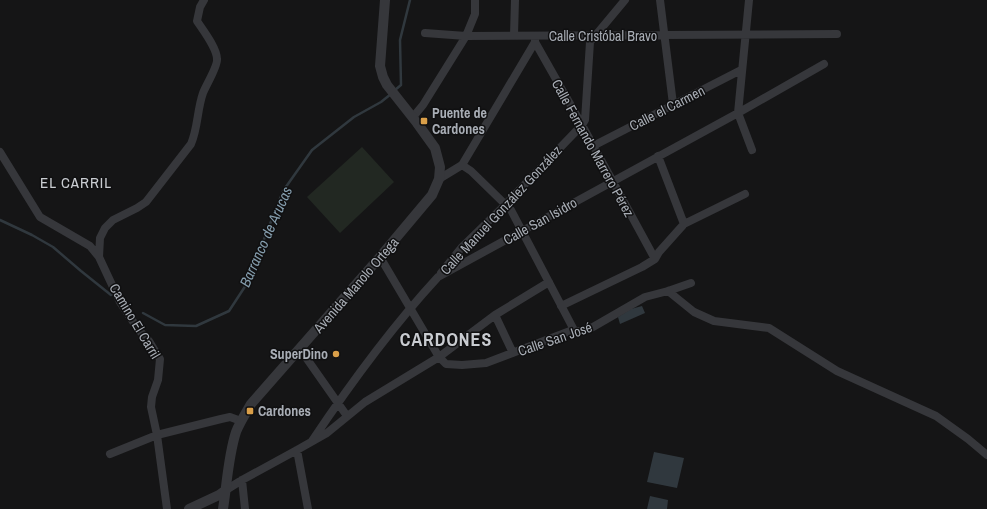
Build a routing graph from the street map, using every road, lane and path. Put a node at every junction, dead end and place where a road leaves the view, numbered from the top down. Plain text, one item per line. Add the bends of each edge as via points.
1 (204, 0) edge
2 (385, 0) edge
3 (475, 0) edge
4 (514, 0) edge
5 (625, 0) edge
6 (660, 0) edge
7 (749, 0) edge
8 (425, 33) dead end
9 (596, 34) junction
10 (837, 34) dead end
11 (514, 35) junction
12 (664, 35) junction
13 (745, 35) junction
14 (466, 36) junction
15 (535, 39) junction
16 (824, 64) dead end
17 (741, 70) junction
18 (673, 104) junction
19 (738, 112) junction
20 (413, 117) junction
21 (582, 125) junction
22 (593, 146) junction
23 (752, 150) dead end
24 (0, 152) edge
25 (658, 156) junction
26 (462, 165) junction
27 (439, 179) junction
28 (612, 181) junction
29 (745, 194) dead end
30 (504, 206) junction
31 (684, 224) junction
32 (522, 231) junction
33 (99, 257) junction
34 (380, 258) junction
35 (655, 259) junction
36 (438, 277) junction
37 (549, 282) junction
38 (691, 283) dead end
39 (668, 291) junction
40 (562, 306) junction
41 (410, 307) junction
42 (495, 315) junction
43 (574, 330) junction
44 (300, 349) junction
45 (513, 353) junction
46 (440, 357) junction
47 (338, 403) junction
48 (347, 416) junction
49 (241, 421) junction
50 (157, 436) junction
51 (312, 441) junction
52 (297, 450) junction
53 (110, 454) dead end
54 (987, 455) edge
55 (242, 480) junction
56 (226, 490) junction
57 (203, 502) junction
58 (167, 509) edge
59 (189, 509) edge
60 (218, 509) edge
61 (223, 509) edge
62 (245, 509) edge
63 (308, 509) edge

1 - 33 street, Camino El Carril via 197,21 216,52 218,60 203,94 195,135 191,144 146,202 113,220 104,228 100,238
2 - 20 street, Avenida Manolo Ortega via 380,66 387,86
3 - 14 street via 475,14
4 - 11 street
5 - 9 street
6 - 12 street
7 - 13 street
8 - 14 street, Calle Cristóbal Bravo
9 - 12 street, Calle Cristóbal Bravo
9 - 15 street, Calle Cristóbal Bravo
9 - 21 street via 590,42 585,120
10 - 13 street, Calle Cristóbal Bravo
11 - 14 street, Calle Cristóbal Bravo
11 - 15 street, Calle Cristóbal Bravo
12 - 13 street, Calle Cristóbal Bravo
12 - 18 street
13 - 17 street
14 - 20 street
15 - 21 street, Calle Fernando Marrero Pérez
15 - 26 street
16 - 19 street, Calle San Isidro
17 - 18 street, Calle el Carmen
17 - 19 street
18 - 22 street, Calle el Carmen
19 - 23 street
19 - 25 street, Calle San Isidro
20 - 27 street, Avenida Manolo Ortega via 435,148 440,167
21 - 22 street, Calle Fernando Marrero Pérez
21 - 30 street, Calle Manuel González González
22 - 28 street, Calle Fernando Marrero Pérez
24 - 33 street via 40,217 90,246
25 - 28 street, Calle San Isidro
25 - 31 street
26 - 27 street
26 - 30 street
27 - 34 street, Avenida Manolo Ortega via 432,195
28 - 32 street, Calle San Isidro
28 - 35 street, Calle Fernando Marrero Pérez
29 - 31 street
30 - 32 street via 510,210
30 - 36 street, Calle Manuel González González via 462,247
31 - 35 street
32 - 36 street, Calle San Isidro
32 - 37 street
33 - 50 street, Camino El Carril via 120,302 160,359 151,406
34 - 41 street
34 - 44 street, Avenida Manolo Ortega
35 - 40 street
36 - 41 street, Calle San Isidro
37 - 40 street
37 - 42 street
38 - 39 street, Calle San José
39 - 43 street, Calle San José via 645,297 593,327 583,331
39 - 54 street via 694,312 714,321 769,328 837,371 936,416
40 - 43 street
41 - 46 street
41 - 47 street, Calle San Isidro
42 - 45 street
42 - 46 street
43 - 45 street, Calle San José
44 - 47 street
44 - 49 street, Avenida Manolo Ortega via 251,404
45 - 46 street, Calle San José via 486,363 462,365 446,364
46 - 48 street via 365,402
47 - 48 street
47 - 51 street, Calle San Isidro
48 - 51 street via 327,433
49 - 50 street via 230,417
49 - 56 street, Avenida Manolo Ortega via 235,439
50 - 53 street
50 - 58 street
51 - 52 street
52 - 55 street
52 - 63 street
55 - 56 street
55 - 62 street
56 - 57 street
56 - 61 street, Avenida Manolo Ortega
57 - 59 street
57 - 60 street via 213,504

